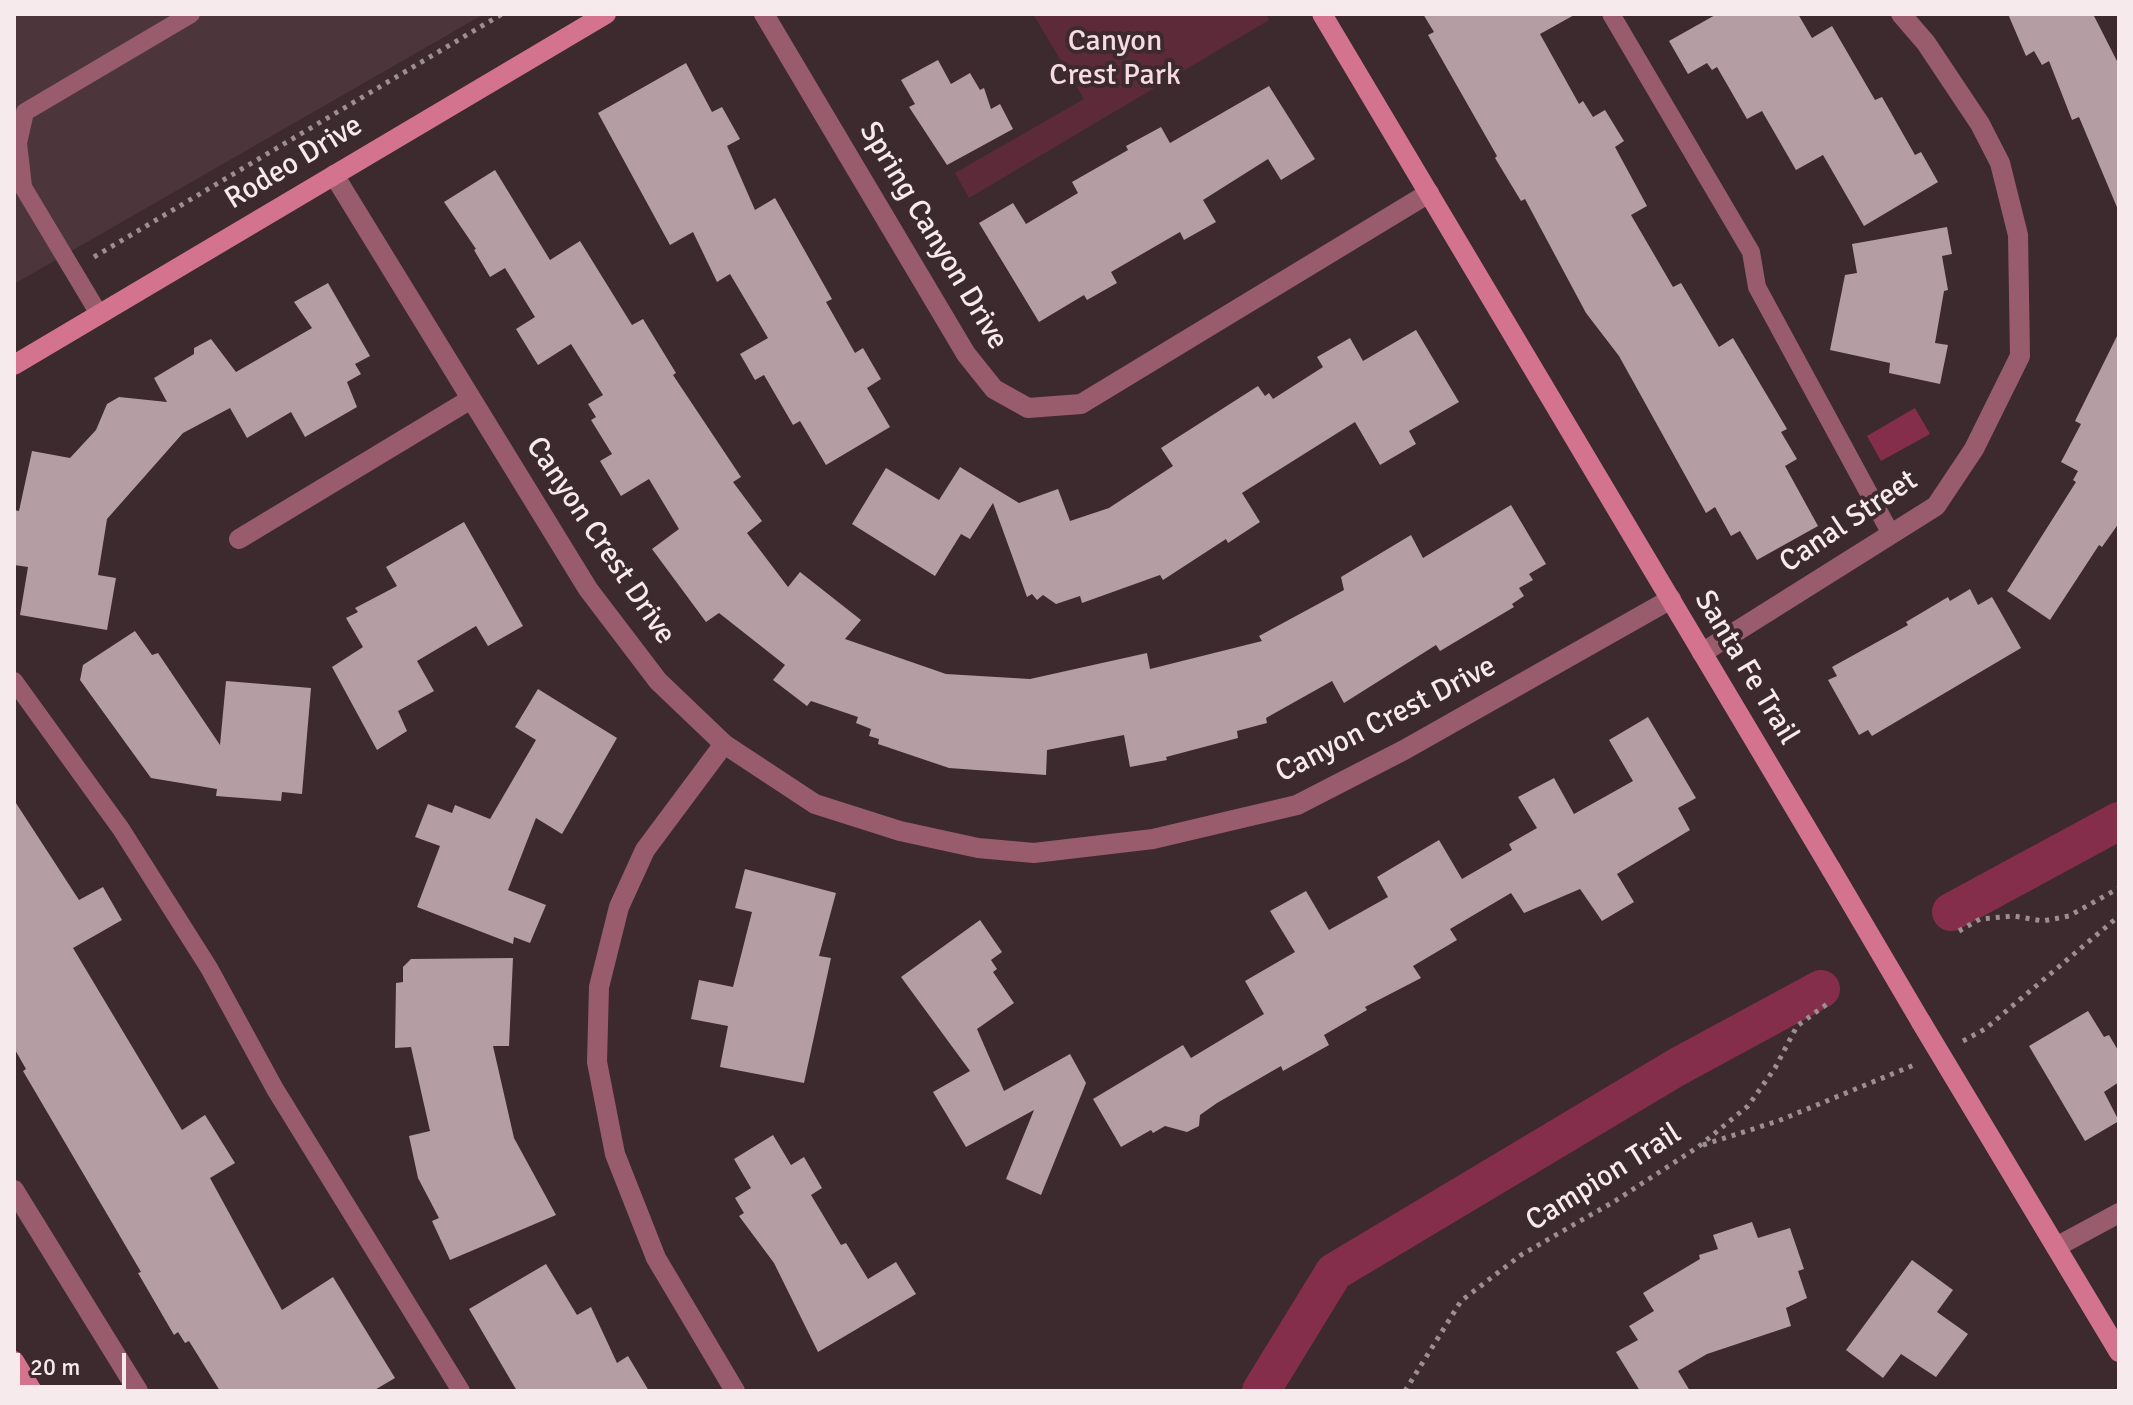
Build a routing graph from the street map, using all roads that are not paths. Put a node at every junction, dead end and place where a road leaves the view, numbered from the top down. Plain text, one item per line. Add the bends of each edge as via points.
1 (191, 14) edge
2 (606, 14) edge
3 (764, 14) edge
4 (1322, 14) edge
5 (1611, 14) edge
6 (1901, 14) edge
7 (334, 175) junction
8 (1429, 193) junction
9 (99, 314) junction
10 (14, 365) edge
11 (471, 399) junction
12 (1891, 534) junction
13 (239, 539) dead end
14 (1671, 599) junction
15 (1702, 653) junction
16 (14, 681) edge
17 (724, 744) junction
18 (14, 1190) edge
19 (2119, 1213) edge
20 (2056, 1247) junction
21 (2119, 1352) edge
22 (14, 1361) edge
23 (32, 1391) edge
24 (138, 1391) edge
25 (461, 1391) edge
26 (735, 1391) edge

1 - 9 lane via 25,112 18,143 23,187
2 - 7 street, Rodeo Drive
3 - 8 street, Spring Canyon Drive via 966,354 994,389 1028,408 1081,404
4 - 8 street, Santa Fe Trail
5 - 12 lane via 1751,252 1757,287
6 - 12 street, Canal Street via 1957,89 2000,163 2018,235 2020,356 1974,449 1936,506
7 - 9 street, Rodeo Drive
7 - 11 street, Canyon Crest Drive
8 - 14 street, Santa Fe Trail
9 - 10 street, Rodeo Drive
11 - 13 street
11 - 17 street, Canyon Crest Drive via 588,589 658,681
12 - 15 street, Canal Street
14 - 15 street, Santa Fe Trail
14 - 17 street, Canyon Crest Drive via 1297,805 1153,839 1034,853 978,848 900,831 815,804
15 - 20 street, Santa Fe Trail, bridge
16 - 25 lane via 121,829 209,968 275,1089
17 - 26 street via 645,850 619,907 599,987 597,1062 615,1154 656,1258
18 - 24 street
19 - 20 street
20 - 21 street, Santa Fe Trail
22 - 23 street

